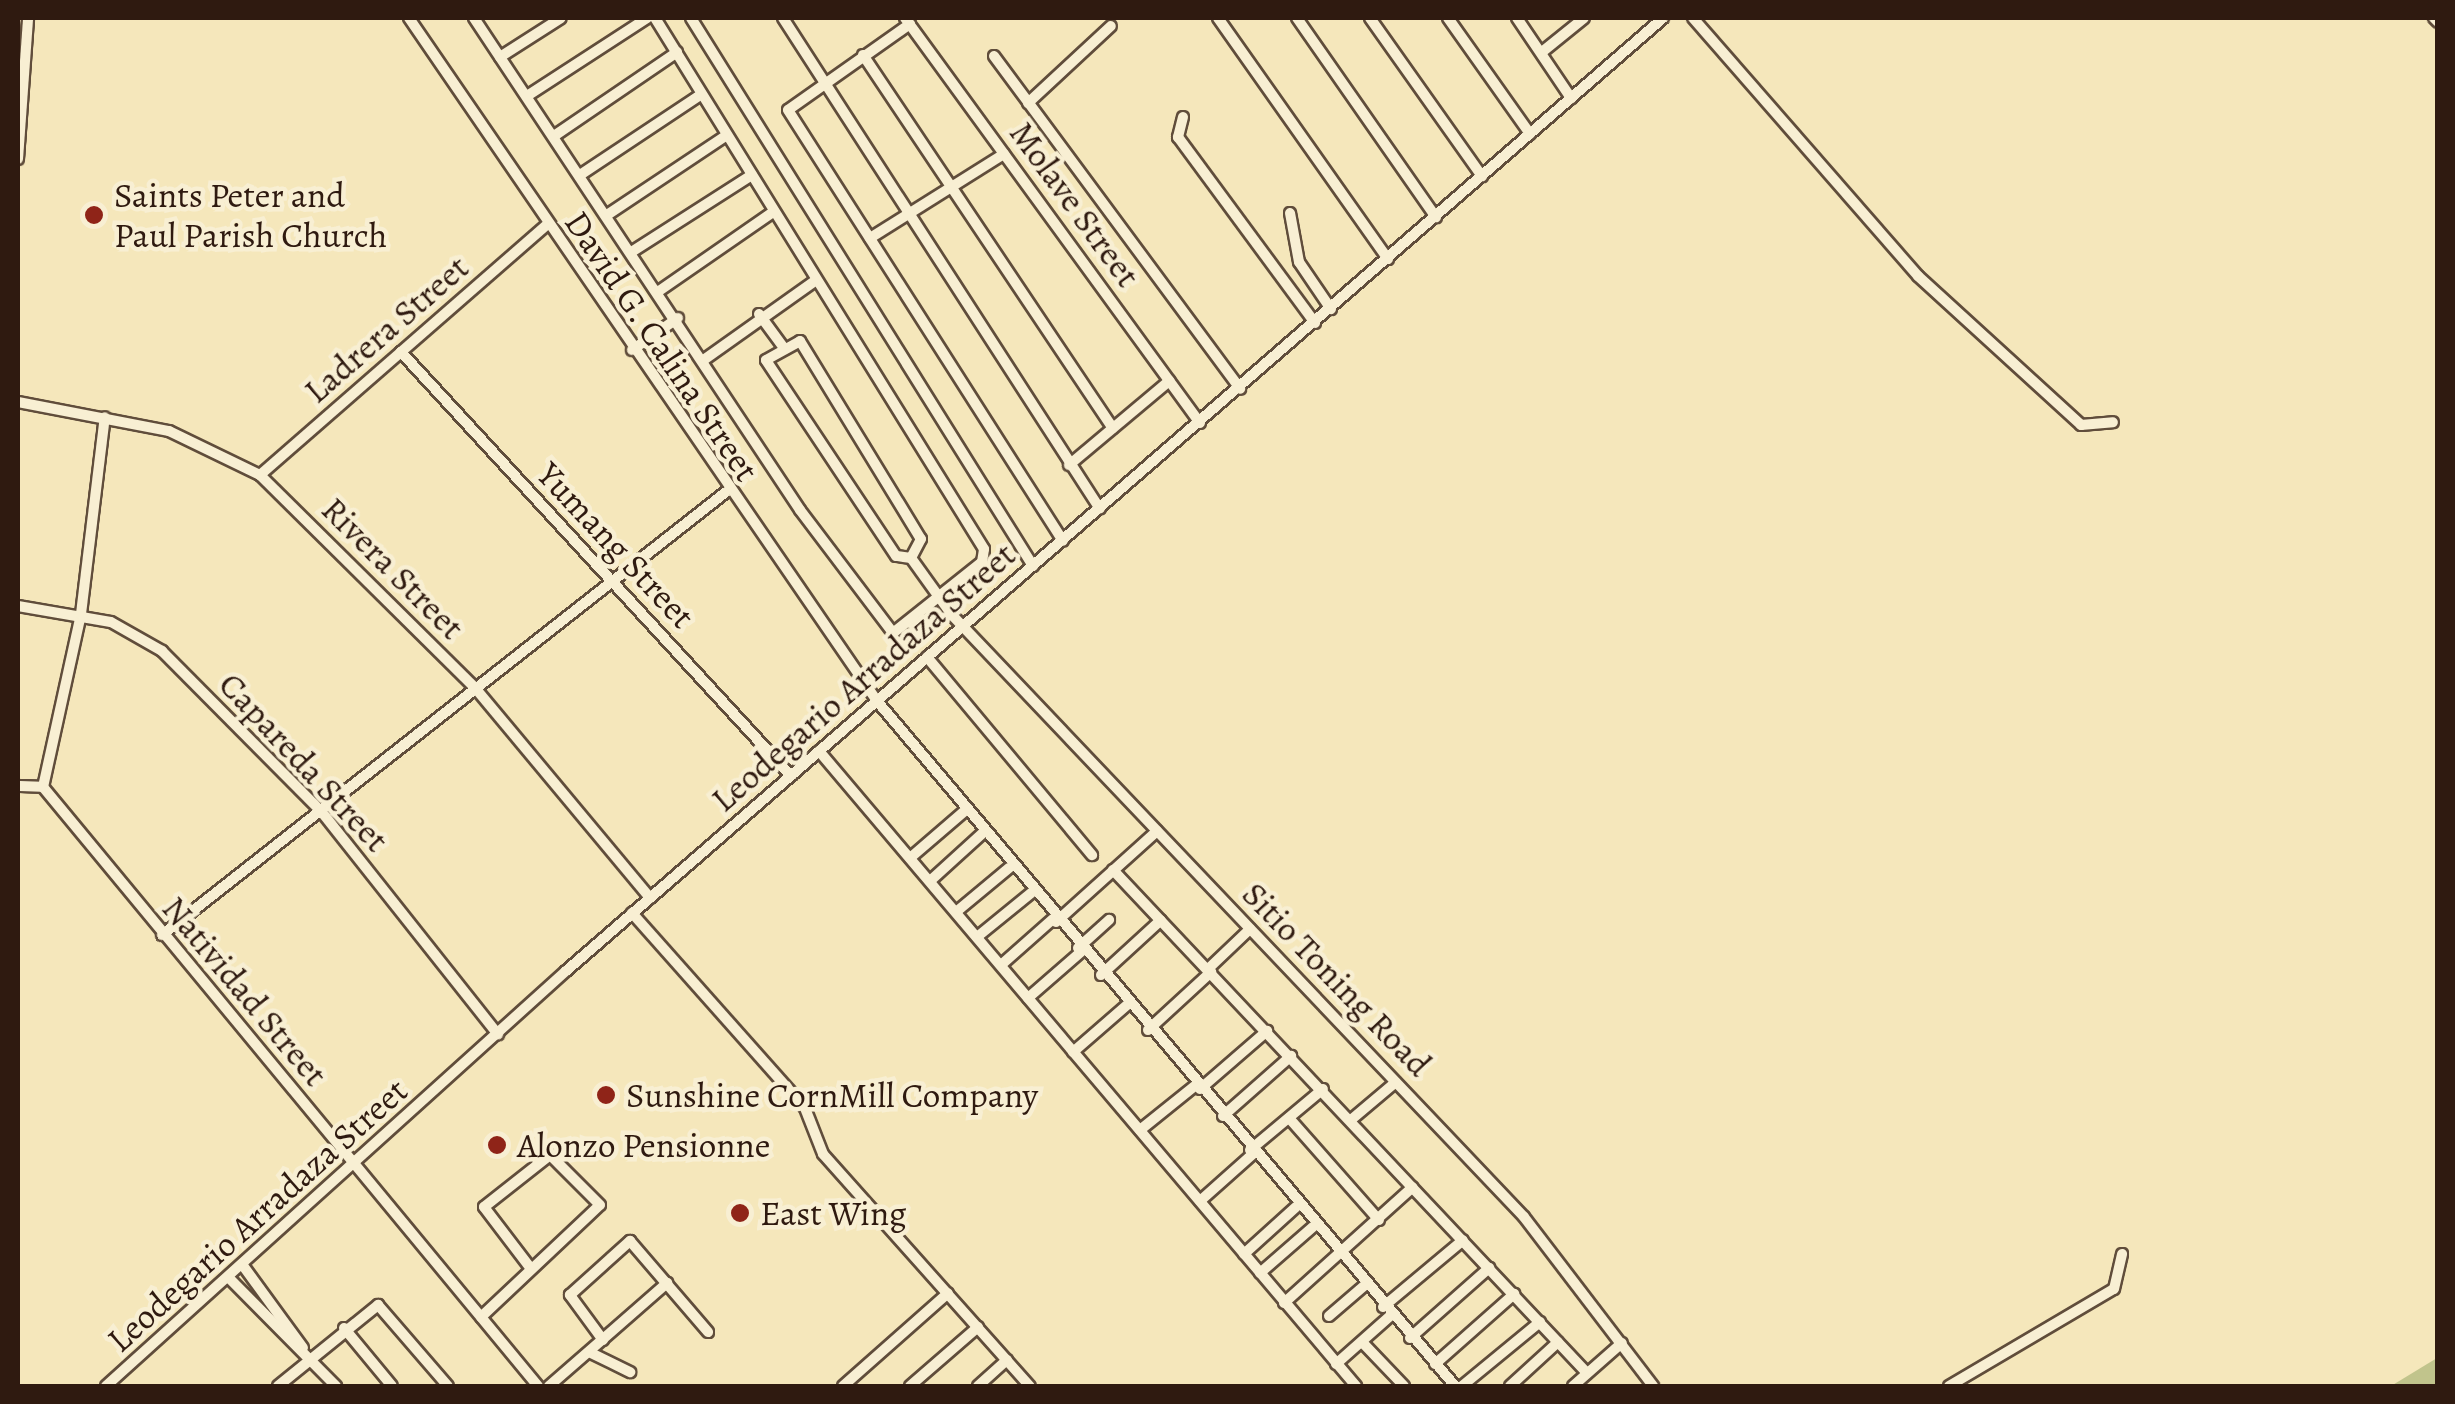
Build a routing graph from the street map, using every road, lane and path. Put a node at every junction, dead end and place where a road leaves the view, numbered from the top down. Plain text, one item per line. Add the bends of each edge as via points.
1 (28, 18) edge
2 (408, 18) edge
3 (475, 18) edge
4 (561, 18) edge
5 (647, 18) edge
6 (655, 18) edge
7 (691, 18) edge
8 (783, 18) edge
9 (1218, 18) edge
10 (1296, 18) edge
11 (1370, 18) edge
12 (1448, 18) edge
13 (1517, 18) edge
14 (1663, 18) edge
15 (1693, 18) edge
16 (1576, 20) edge
17 (907, 21) edge
18 (1110, 26) dead end
19 (677, 52) junction
20 (1542, 52) junction
21 (863, 55) junction
22 (994, 56) dead end
23 (500, 57) junction
24 (823, 80) junction
25 (702, 94) junction
26 (527, 96) junction
27 (1571, 98) junction
28 (1028, 102) junction
29 (1183, 117) dead end
30 (1530, 134) junction
31 (727, 135) junction
32 (554, 136) junction
33 (1004, 154) junction
34 (18, 159) edge
35 (580, 174) junction
36 (752, 175) junction
37 (1482, 176) junction
38 (954, 186) junction
39 (774, 212) junction
40 (1290, 213) dead end
41 (910, 214) junction
42 (608, 215) junction
43 (1436, 217) junction
44 (547, 225) junction
45 (870, 238) junction
46 (633, 252) junction
47 (1388, 259) junction
48 (816, 280) junction
49 (659, 291) junction
50 (1331, 309) junction
51 (759, 314) junction
52 (679, 321) junction
53 (1315, 323) junction
54 (784, 348) junction
55 (402, 352) junction
56 (634, 353) junction
57 (705, 359) junction
58 (1169, 380) junction
59 (1240, 389) junction
60 (18, 402) edge
61 (105, 417) junction
62 (2112, 422) dead end
63 (1200, 424) junction
64 (1113, 428) junction
65 (1069, 464) junction
66 (260, 475) junction
67 (726, 492) junction
68 (1100, 509) junction
69 (1062, 540) junction
70 (910, 558) junction
71 (1033, 566) junction
72 (612, 582) junction
73 (937, 598) junction
74 (18, 606) edge
75 (81, 614) junction
76 (963, 626) junction
77 (927, 657) junction
78 (476, 689) junction
79 (877, 701) junction
80 (820, 751) junction
81 (791, 776) junction
82 (18, 786) edge
83 (43, 786) junction
84 (967, 809) junction
85 (321, 810) junction
86 (985, 830) junction
87 (1157, 831) junction
88 (1092, 855) dead end
89 (910, 858) junction
90 (1009, 868) junction
91 (1113, 870) junction
92 (930, 882) junction
93 (1031, 893) junction
94 (650, 898) junction
95 (956, 912) junction
96 (632, 914) junction
97 (1110, 920) dead end
98 (1161, 920) junction
99 (1054, 921) junction
100 (1250, 928) junction
101 (162, 935) junction
102 (977, 937) junction
103 (1079, 950) junction
104 (1000, 965) junction
105 (1209, 971) junction
106 (1101, 975) junction
107 (1028, 998) junction
108 (1127, 1005) junction
109 (1148, 1030) junction
110 (1267, 1031) junction
111 (498, 1034) junction
112 (1073, 1052) junction
113 (1292, 1056) junction
114 (1396, 1082) junction
115 (1198, 1087) junction
116 (1323, 1088) junction
117 (1223, 1116) junction
118 (1289, 1118) junction
119 (1352, 1119) junction
120 (1140, 1130) junction
121 (1252, 1152) junction
122 (355, 1167) junction
123 (1413, 1188) junction
124 (1200, 1201) junction
125 (1296, 1208) junction
126 (1379, 1220) junction
127 (1312, 1227) junction
128 (1463, 1240) junction
129 (1244, 1254) junction
130 (2122, 1254) dead end
131 (1338, 1256) junction
132 (529, 1266) junction
133 (244, 1267) junction
134 (1490, 1268) junction
135 (1260, 1273) junction
136 (230, 1279) junction
137 (667, 1283) junction
138 (1364, 1286) junction
139 (948, 1293) junction
140 (1514, 1294) junction
141 (1284, 1303) junction
142 (1387, 1311) junction
143 (1329, 1316) dead end
144 (481, 1317) junction
145 (1540, 1322) junction
146 (978, 1327) junction
147 (344, 1328) junction
148 (708, 1332) dead end
149 (1410, 1338) junction
150 (603, 1340) junction
151 (1362, 1342) junction
152 (1558, 1342) junction
153 (1622, 1343) junction
154 (306, 1352) junction
155 (588, 1352) junction
156 (1007, 1360) junction
157 (1336, 1364) junction
158 (1434, 1364) junction
159 (630, 1372) dead end
160 (1587, 1373) junction
161 (1650, 1382) edge
162 (106, 1386) edge
163 (278, 1386) edge
164 (336, 1386) edge
165 (392, 1386) edge
166 (448, 1386) edge
167 (538, 1386) edge
168 (549, 1386) edge
169 (843, 1386) edge
170 (910, 1386) edge
171 (978, 1386) edge
172 (1030, 1386) edge
173 (1356, 1386) edge
174 (1404, 1386) edge
175 (1459, 1386) edge
176 (1510, 1386) edge
177 (1572, 1386) edge
178 (1636, 1386) edge
179 (1949, 1386) edge

1 - 34 street
2 - 44 street, David G. Calina Street
3 - 23 street
4 - 23 street
5 - 26 street
6 - 19 street
7 - 71 street
8 - 24 street
9 - 47 street
10 - 43 street
11 - 37 street
12 - 30 street
13 - 20 street
14 - 27 street, Leodegario Arradaza Street
15 - 62 street via 1918,276 2082,425
16 - 20 street
17 - 21 street
17 - 33 street, Molave Street
18 - 28 street
19 - 25 street
19 - 32 street
20 - 27 street
21 - 24 street
21 - 38 street
22 - 28 street
23 - 26 street
24 - 41 street
24 - 45 street via 788,110
25 - 31 street
25 - 35 street
26 - 32 street
27 - 30 street, Leodegario Arradaza Street
28 - 59 street
29 - 53 street via 1178,137
30 - 37 street, Leodegario Arradaza Street
31 - 36 street
31 - 42 street
32 - 35 street
33 - 38 street
33 - 58 street, Molave Street
35 - 42 street
36 - 39 street
36 - 46 street
37 - 43 street, Leodegario Arradaza Street
38 - 41 street
38 - 64 street
39 - 48 street
39 - 49 street
40 - 50 street via 1299,262
41 - 45 street
41 - 65 street
42 - 46 street
43 - 47 street, Leodegario Arradaza Street
44 - 55 street, Ladrera Street
44 - 56 street, David G. Calina Street
45 - 69 street
46 - 49 street
47 - 50 street, Leodegario Arradaza Street
48 - 51 street
48 - 73 street via 984,549
49 - 52 street
50 - 53 street, Leodegario Arradaza Street
51 - 54 street
51 - 57 street
52 - 56 street
52 - 57 street
53 - 59 street, Leodegario Arradaza Street
54 - 70 street, Sitio Toning Road via 766,360 896,556
54 - 70 street via 800,341 900,504 923,544
55 - 66 street, Ladrera Street
55 - 72 street, Yumang Street
56 - 67 street, David G. Calina Street
57 - 73 street via 800,510 893,632
58 - 63 street, Molave Street
58 - 64 street
59 - 63 street, Leodegario Arradaza Street
60 - 61 street, Rivera Street
61 - 66 street, Rivera Street via 187,437
61 - 75 street
63 - 68 street, Leodegario Arradaza Street
64 - 65 street
65 - 68 street
66 - 78 street, Rivera Street
67 - 72 street
67 - 79 street, David G. Calina Street
68 - 69 street, Leodegario Arradaza Street
69 - 71 street, Leodegario Arradaza Street
70 - 73 street, Sitio Toning Road
71 - 76 street, Leodegario Arradaza Street
72 - 78 street
72 - 81 street, Yumang Street
73 - 76 street, Sitio Toning Road
74 - 75 street, Capareda Street
75 - 83 street
75 - 85 street, Capareda Street via 154,645
76 - 77 street, Leodegario Arradaza Street
76 - 87 street, Sitio Toning Road
77 - 79 street, Leodegario Arradaza Street
77 - 88 street
78 - 85 street
78 - 94 street, Rivera Street
79 - 80 street, Leodegario Arradaza Street
79 - 84 street, David G. Calina Street
80 - 81 street, Leodegario Arradaza Street
80 - 89 street
81 - 94 street, Leodegario Arradaza Street
82 - 83 street
83 - 101 street, Natividad Street
84 - 86 street, David G. Calina Street
84 - 89 street
85 - 101 street
85 - 111 street, Capareda Street
86 - 90 street, David G. Calina Street
86 - 92 street
87 - 91 street
87 - 100 street, Sitio Toning Road
89 - 92 street
90 - 93 street, David G. Calina Street
90 - 95 street
91 - 98 street
91 - 99 street
92 - 95 street
93 - 99 street, David G. Calina Street
93 - 102 street
94 - 96 street, Leodegario Arradaza Street
95 - 102 street
96 - 111 street, Leodegario Arradaza Street
96 - 139 street via 805,1108 823,1154
97 - 103 street
98 - 105 street
98 - 106 street
99 - 103 street, David G. Calina Street
99 - 104 street
100 - 105 street
100 - 114 street, Sitio Toning Road
101 - 122 street, Natividad Street
102 - 104 street
103 - 106 street, David G. Calina Street
103 - 107 street
104 - 107 street
105 - 109 street
105 - 110 street
106 - 108 street, David G. Calina Street
107 - 112 street
108 - 109 street, David G. Calina Street
108 - 112 street
109 - 115 street, David G. Calina Street
110 - 113 street
110 - 115 street
111 - 122 street, Leodegario Arradaza Street
112 - 120 street
113 - 116 street
113 - 117 street
114 - 119 street
114 - 153 street, Sitio Toning Road via 1524,1217
115 - 117 street, David G. Calina Street
115 - 120 street
116 - 118 street
116 - 119 street
117 - 121 street, David G. Calina Street
118 - 121 street
118 - 126 street
119 - 123 street
120 - 124 street
121 - 124 street
121 - 125 street, David G. Calina Street
122 - 133 street, Leodegario Arradaza Street
122 - 144 street, Natividad Street
123 - 126 street
123 - 128 street
124 - 129 street
125 - 127 street, David G. Calina Street
125 - 129 street
126 - 131 street
127 - 131 street, David G. Calina Street
127 - 135 street
128 - 134 street
128 - 142 street
129 - 135 street
130 - 179 street via 2114,1289
131 - 138 street, David G. Calina Street
131 - 141 street
132 - 132 street via 484,1207 550,1155 600,1205
132 - 144 street
133 - 136 street, Leodegario Arradaza Street
133 - 154 street
134 - 140 street
134 - 149 street
135 - 141 street
136 - 154 street
136 - 162 street, Leodegario Arradaza Street
137 - 148 street
137 - 150 street
137 - 150 street via 637,1244 626,1243 570,1295
138 - 142 street, David G. Calina Street
138 - 143 street
139 - 146 street
139 - 169 street
140 - 145 street
140 - 158 street
141 - 157 street
142 - 149 street, David G. Calina Street
142 - 151 street
144 - 167 street, Natividad Street
145 - 152 street
145 - 175 street
146 - 156 street
146 - 170 street
147 - 154 street
147 - 165 street
147 - 166 street via 378,1305
149 - 158 street, David G. Calina Street
150 - 155 street
151 - 157 street
151 - 174 street
152 - 160 street
152 - 176 street
153 - 160 street
153 - 161 street, Sitio Toning Road
154 - 163 street
154 - 164 street
155 - 159 street
155 - 168 street
156 - 171 street
156 - 172 street
157 - 173 street
158 - 175 street, David G. Calina Street
160 - 177 street
161 - 178 street

